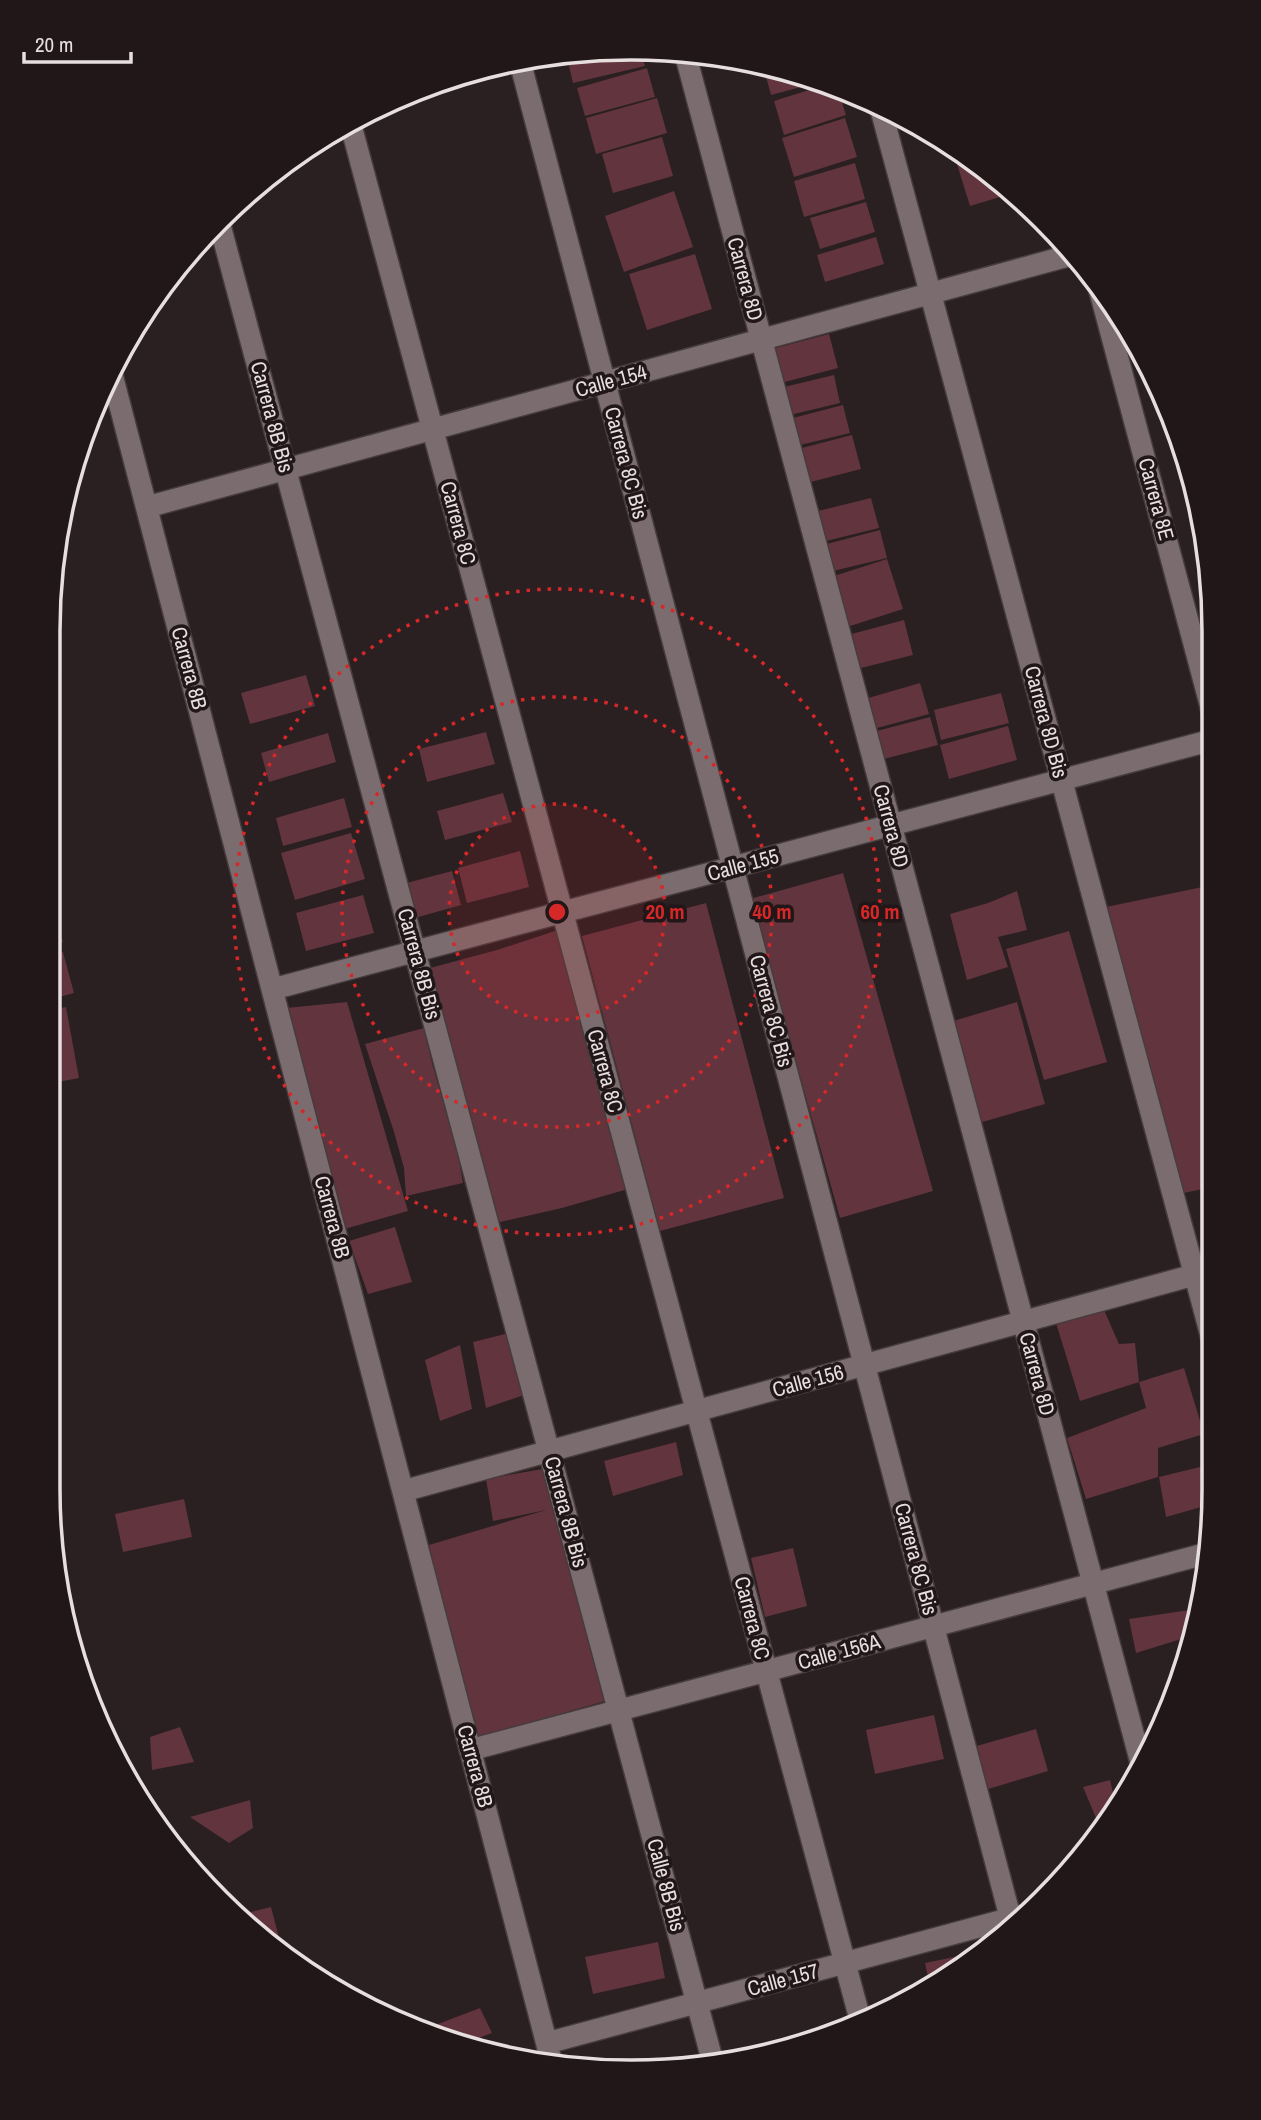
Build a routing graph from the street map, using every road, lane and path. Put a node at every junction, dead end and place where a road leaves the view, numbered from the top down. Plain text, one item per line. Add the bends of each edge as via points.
1 (688, 63) edge
2 (522, 70) edge
3 (883, 118) edge
4 (353, 132) edge
5 (222, 232) edge
6 (1063, 257) edge
7 (930, 293) junction
8 (1106, 315) edge
9 (761, 340) junction
10 (604, 382) junction
11 (115, 385) edge
12 (433, 429) junction
13 (286, 469) junction
14 (147, 507) junction
15 (1202, 674) edge
16 (1202, 743) edge
17 (1062, 780) junction
18 (891, 825) junction
19 (733, 867) junction
20 (562, 912) junction
21 (415, 951) junction
22 (272, 989) junction
23 (1202, 1266) edge
24 (1202, 1274) edge
25 (1023, 1322) junction
26 (865, 1365) junction
27 (696, 1411) junction
28 (550, 1452) junction
29 (403, 1492) junction
30 (1198, 1556) edge
31 (1093, 1584) junction
32 (934, 1627) junction
33 (766, 1671) junction
34 (619, 1710) junction
35 (470, 1750) junction
36 (1138, 1751) edge
37 (1012, 1914) edge
38 (1002, 1923) edge
39 (845, 1963) junction
40 (697, 2003) junction
41 (858, 2013) edge
42 (549, 2051) edge
43 (711, 2055) edge

1 - 9 street, Carrera 8D
2 - 10 street, Carrera 8C Bis
3 - 7 street, Carrera 8D Bis
4 - 12 street, Carrera 8C
5 - 13 street, Carrera 8B Bis
6 - 7 street, Calle 154
7 - 9 street, Calle 154
7 - 17 street, Carrera 8D Bis
8 - 15 street, Carrera 8E
9 - 10 street, Calle 154
9 - 18 street, Carrera 8D
10 - 12 street, Calle 154
10 - 19 street, Carrera 8C Bis
11 - 14 street, Carrera 8B
12 - 13 street, Calle 154
12 - 20 street, Carrera 8C
13 - 14 street, Calle 154
13 - 21 street, Carrera 8B Bis
14 - 22 street, Carrera 8B
16 - 17 street, Calle 155
17 - 18 street, Calle 155
17 - 23 street, Carrera 8D Bis
18 - 19 street, Calle 155
18 - 25 street, Carrera 8D
19 - 20 street, Calle 155
19 - 26 street, Carrera 8C Bis
20 - 21 street, Calle 155
20 - 27 street, Carrera 8C
21 - 22 street, Calle 155
21 - 28 street, Carrera 8B Bis
22 - 29 street, Carrera 8B
24 - 25 street, Calle 156
25 - 26 street, Calle 156
25 - 31 street, Carrera 8D
26 - 27 street, Calle 156
26 - 32 street, Carrera 8C Bis
27 - 28 street, Calle 156
27 - 33 street, Carrera 8C
28 - 29 street, Calle 156
28 - 34 street, Carrera 8B Bis
29 - 35 street, Carrera 8B
30 - 31 street, Calle 156A
31 - 32 street, Calle 156A
31 - 36 street, Carrera 8D
32 - 33 street, Calle 156A
32 - 37 street, Carrera 8C Bis
33 - 34 street, Calle 156A
33 - 39 street, Carrera 8C
34 - 35 street, Calle 156A
34 - 40 street, Calle 8B Bis
35 - 42 street, Carrera 8B
38 - 39 street, Calle 157
39 - 40 street, Calle 157
39 - 41 street, Carrera 8C
40 - 42 street, Calle 157
40 - 43 street, Calle 8B Bis

